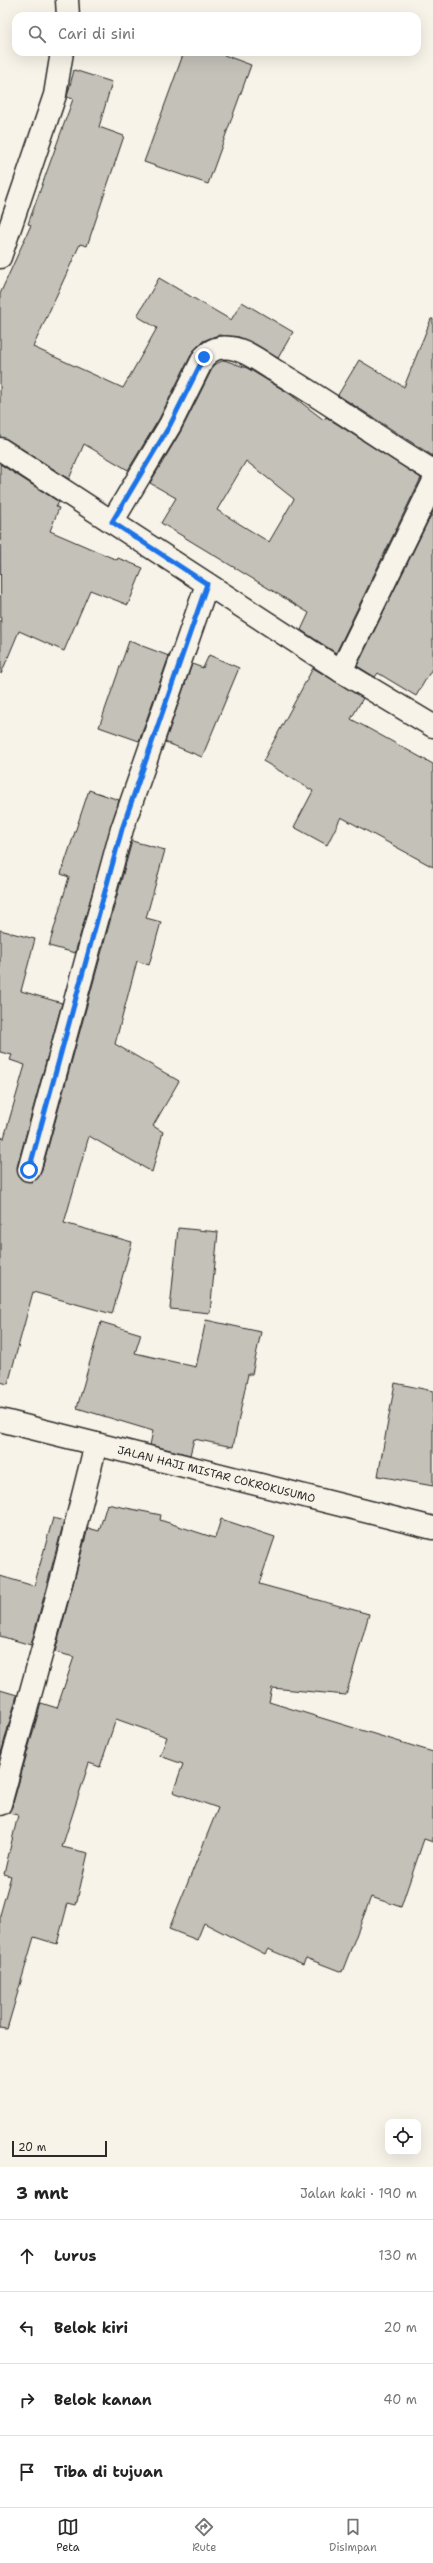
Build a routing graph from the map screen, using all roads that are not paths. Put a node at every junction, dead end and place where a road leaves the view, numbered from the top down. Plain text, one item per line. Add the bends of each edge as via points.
1 (67, 0) edge
2 (68, 12) edge
3 (61, 56) edge
4 (0, 258) edge
5 (0, 449) edge
6 (433, 471) edge
7 (433, 483) edge
8 (112, 522) junction
9 (207, 584) junction
10 (341, 671) junction
11 (433, 726) edge
12 (29, 1170) dead end
13 (0, 1420) edge
14 (96, 1444) junction
15 (433, 1528) edge
16 (0, 1804) edge

1 - 2 street
3 - 4 street via 55,95
5 - 8 street
6 - 8 street via 280,373 247,354 232,348 220,347 212,349 204,357 170,425
7 - 10 street
8 - 9 street
9 - 10 street
9 - 12 street via 122,829
10 - 11 street
13 - 14 street, JALAN HAJI MISTAR COKROKUSUMO
14 - 15 street, JALAN HAJI MISTAR COKROKUSUMO
14 - 16 street

